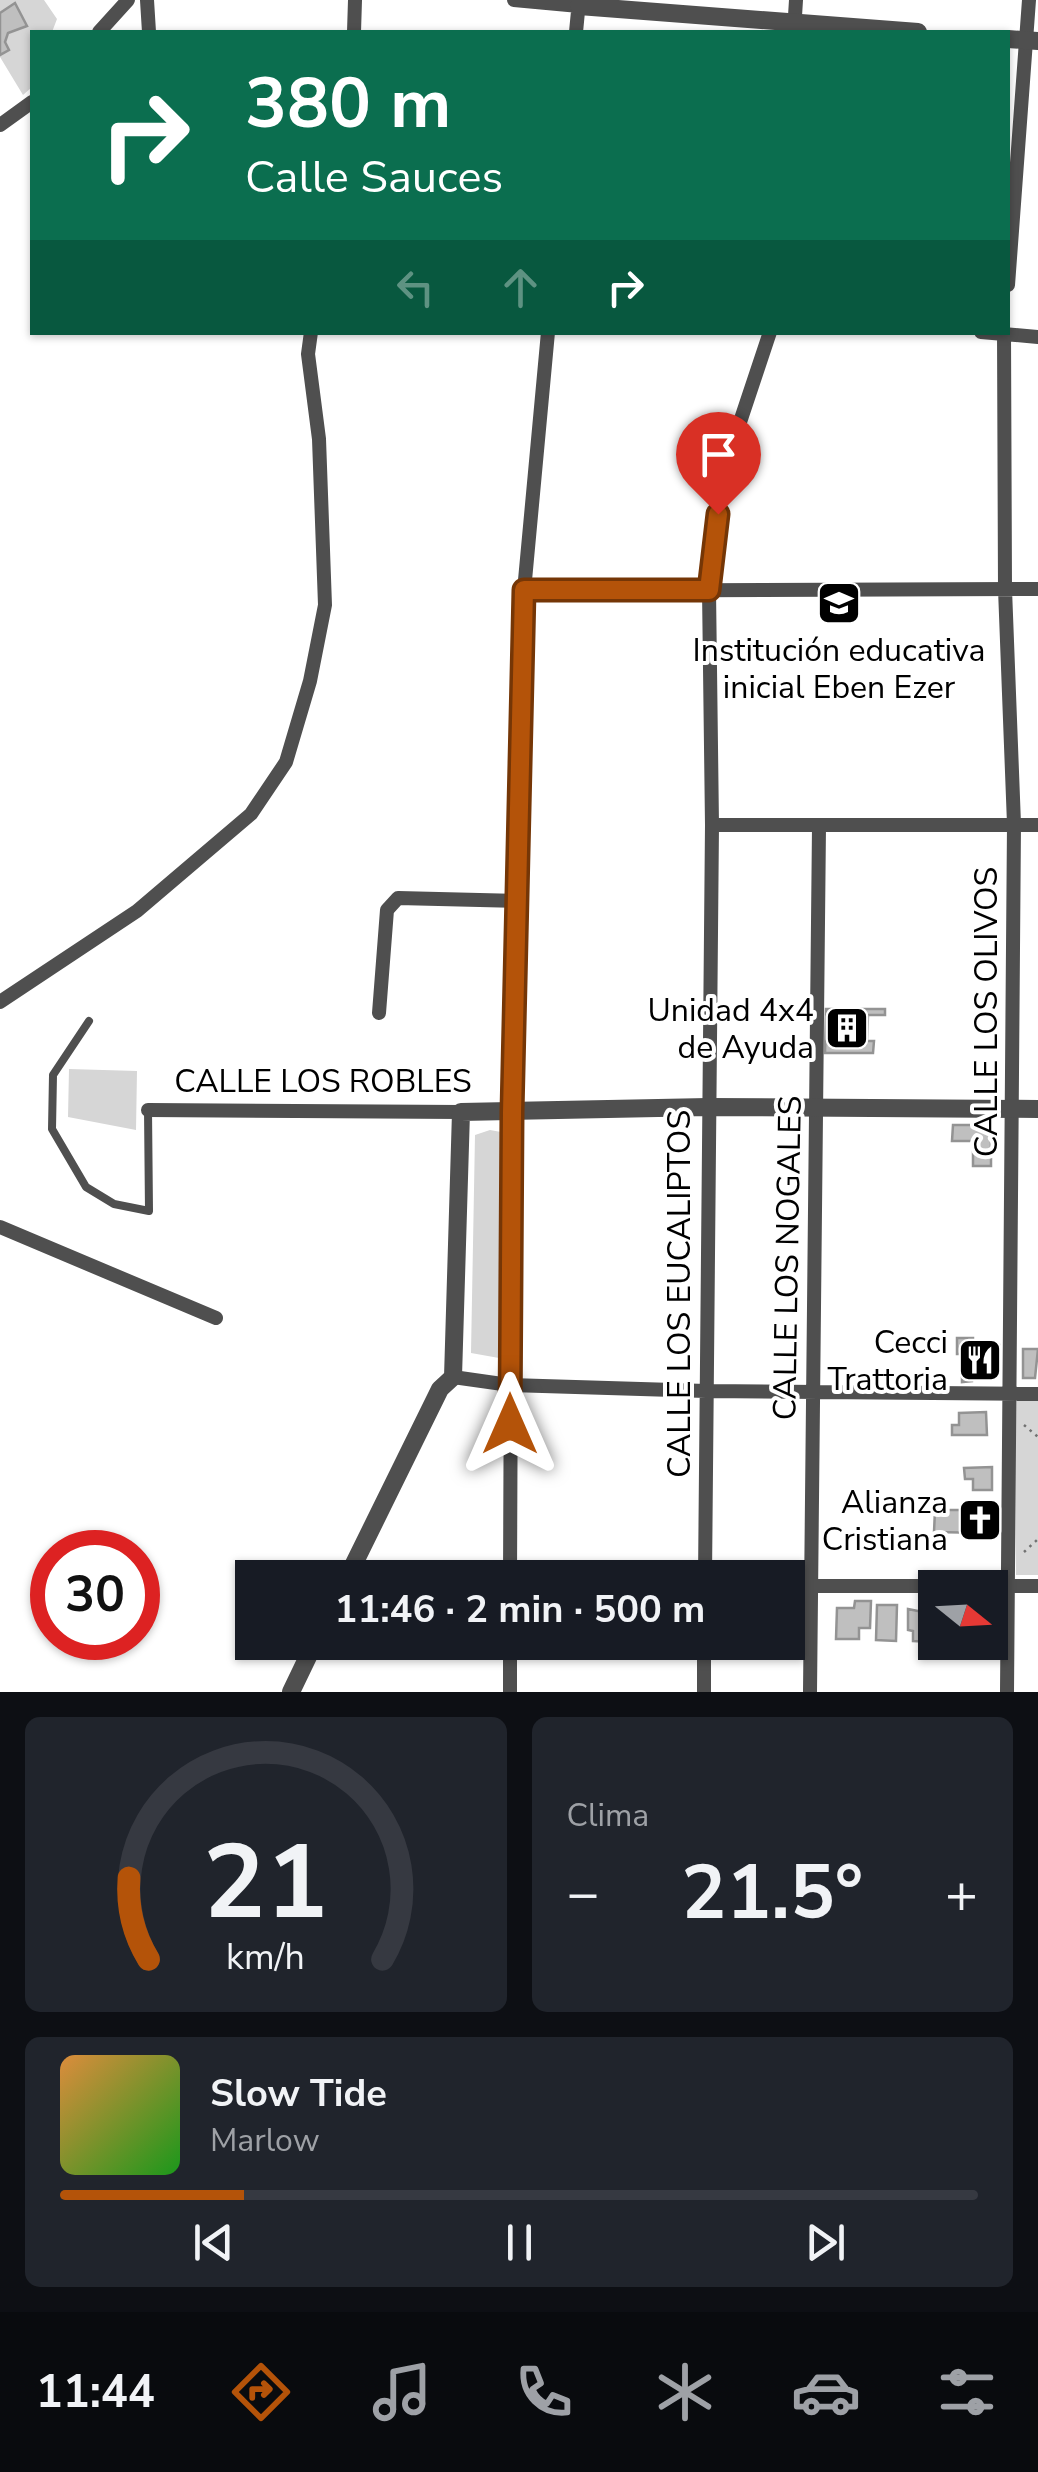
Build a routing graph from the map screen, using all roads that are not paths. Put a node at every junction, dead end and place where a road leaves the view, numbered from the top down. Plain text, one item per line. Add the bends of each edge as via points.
1 (128, 0) edge
2 (146, 0) edge
3 (355, 0) edge
4 (514, 0) edge
5 (796, 0) edge
6 (1029, 0) edge
7 (579, 3) edge
8 (794, 28) edge
9 (101, 30) edge
10 (148, 30) edge
11 (354, 30) edge
12 (576, 30) edge
13 (856, 30) edge
14 (1024, 41) edge
15 (30, 103) edge
16 (0, 125) edge
17 (1010, 254) edge
18 (1010, 334) edge
19 (311, 335) edge
20 (548, 335) edge
21 (769, 335) edge
22 (1004, 335) edge
23 (1038, 337) edge
24 (1038, 588) edge
25 (1006, 589) junction
26 (524, 590) junction
27 (709, 590) junction
28 (1014, 824) junction
29 (1038, 824) edge
30 (712, 826) junction
31 (819, 826) junction
32 (517, 901) junction
33 (0, 1002) edge
34 (378, 1014) dead end
35 (89, 1022) dead end
36 (708, 1107) junction
37 (816, 1108) junction
38 (1014, 1108) junction
39 (1038, 1109) edge
40 (148, 1110) joint
41 (461, 1112) junction
42 (512, 1112) junction
43 (0, 1227) edge
44 (216, 1318) dead end
45 (453, 1377) junction
46 (510, 1385) junction
47 (812, 1390) junction
48 (706, 1391) junction
49 (1011, 1394) junction
50 (1038, 1394) edge
51 (356, 1560) edge
52 (510, 1560) edge
53 (705, 1560) edge
54 (805, 1586) edge
55 (811, 1586) junction
56 (918, 1586) edge
57 (1008, 1586) joint
58 (1038, 1586) edge
59 (307, 1660) edge
60 (510, 1660) edge
61 (704, 1660) edge
62 (1007, 1660) edge
63 (291, 1692) edge
64 (510, 1692) edge
65 (704, 1692) edge
66 (810, 1692) edge
67 (1007, 1692) edge

1 - 9 street
2 - 10 street
3 - 11 street
4 - 7 street
5 - 8 street
6 - 14 street
7 - 8 street
7 - 12 street
8 - 13 street
14 - 17 street
15 - 16 street
18 - 23 street
19 - 33 street via 325,605 286,762 251,814 137,911
20 - 26 street
21 - 27 street, CALLE LOS EUCALIPTOS via 722,476
22 - 25 street, CALLE LOS OLIVOS
24 - 25 street
25 - 27 street
25 - 28 street, CALLE LOS OLIVOS
26 - 27 street
26 - 32 street
27 - 30 street, CALLE LOS EUCALIPTOS
28 - 29 street
28 - 31 street
28 - 38 street, CALLE LOS OLIVOS
30 - 31 street
30 - 36 street, CALLE LOS EUCALIPTOS
31 - 37 street, CALLE LOS NOGALES
32 - 34 street via 398,898 387,910
32 - 42 street
35 - 40 lane via 53,1075 52,1129 86,1187 114,1204 148,1211
36 - 37 street, CALLE LOS ROBLES
36 - 42 street, CALLE LOS ROBLES
36 - 48 street, CALLE LOS EUCALIPTOS
37 - 38 street, CALLE LOS ROBLES
37 - 47 street, CALLE LOS NOGALES
38 - 39 street, CALLE LOS ROBLES
38 - 49 street, CALLE LOS OLIVOS
40 - 41 street, CALLE LOS ROBLES
41 - 42 street, CALLE LOS ROBLES
41 - 45 street
42 - 46 street
43 - 44 street
45 - 46 street
45 - 51 street via 440,1389
46 - 48 street
46 - 52 street
47 - 48 street
47 - 49 street
47 - 55 street, CALLE LOS NOGALES
48 - 53 street, CALLE LOS EUCALIPTOS
49 - 50 street
49 - 57 street, CALLE LOS OLIVOS
54 - 55 street
55 - 56 street
55 - 66 street, CALLE LOS NOGALES
57 - 58 street
59 - 63 street
60 - 64 street
61 - 65 street
62 - 67 street, CALLE LOS OLIVOS

